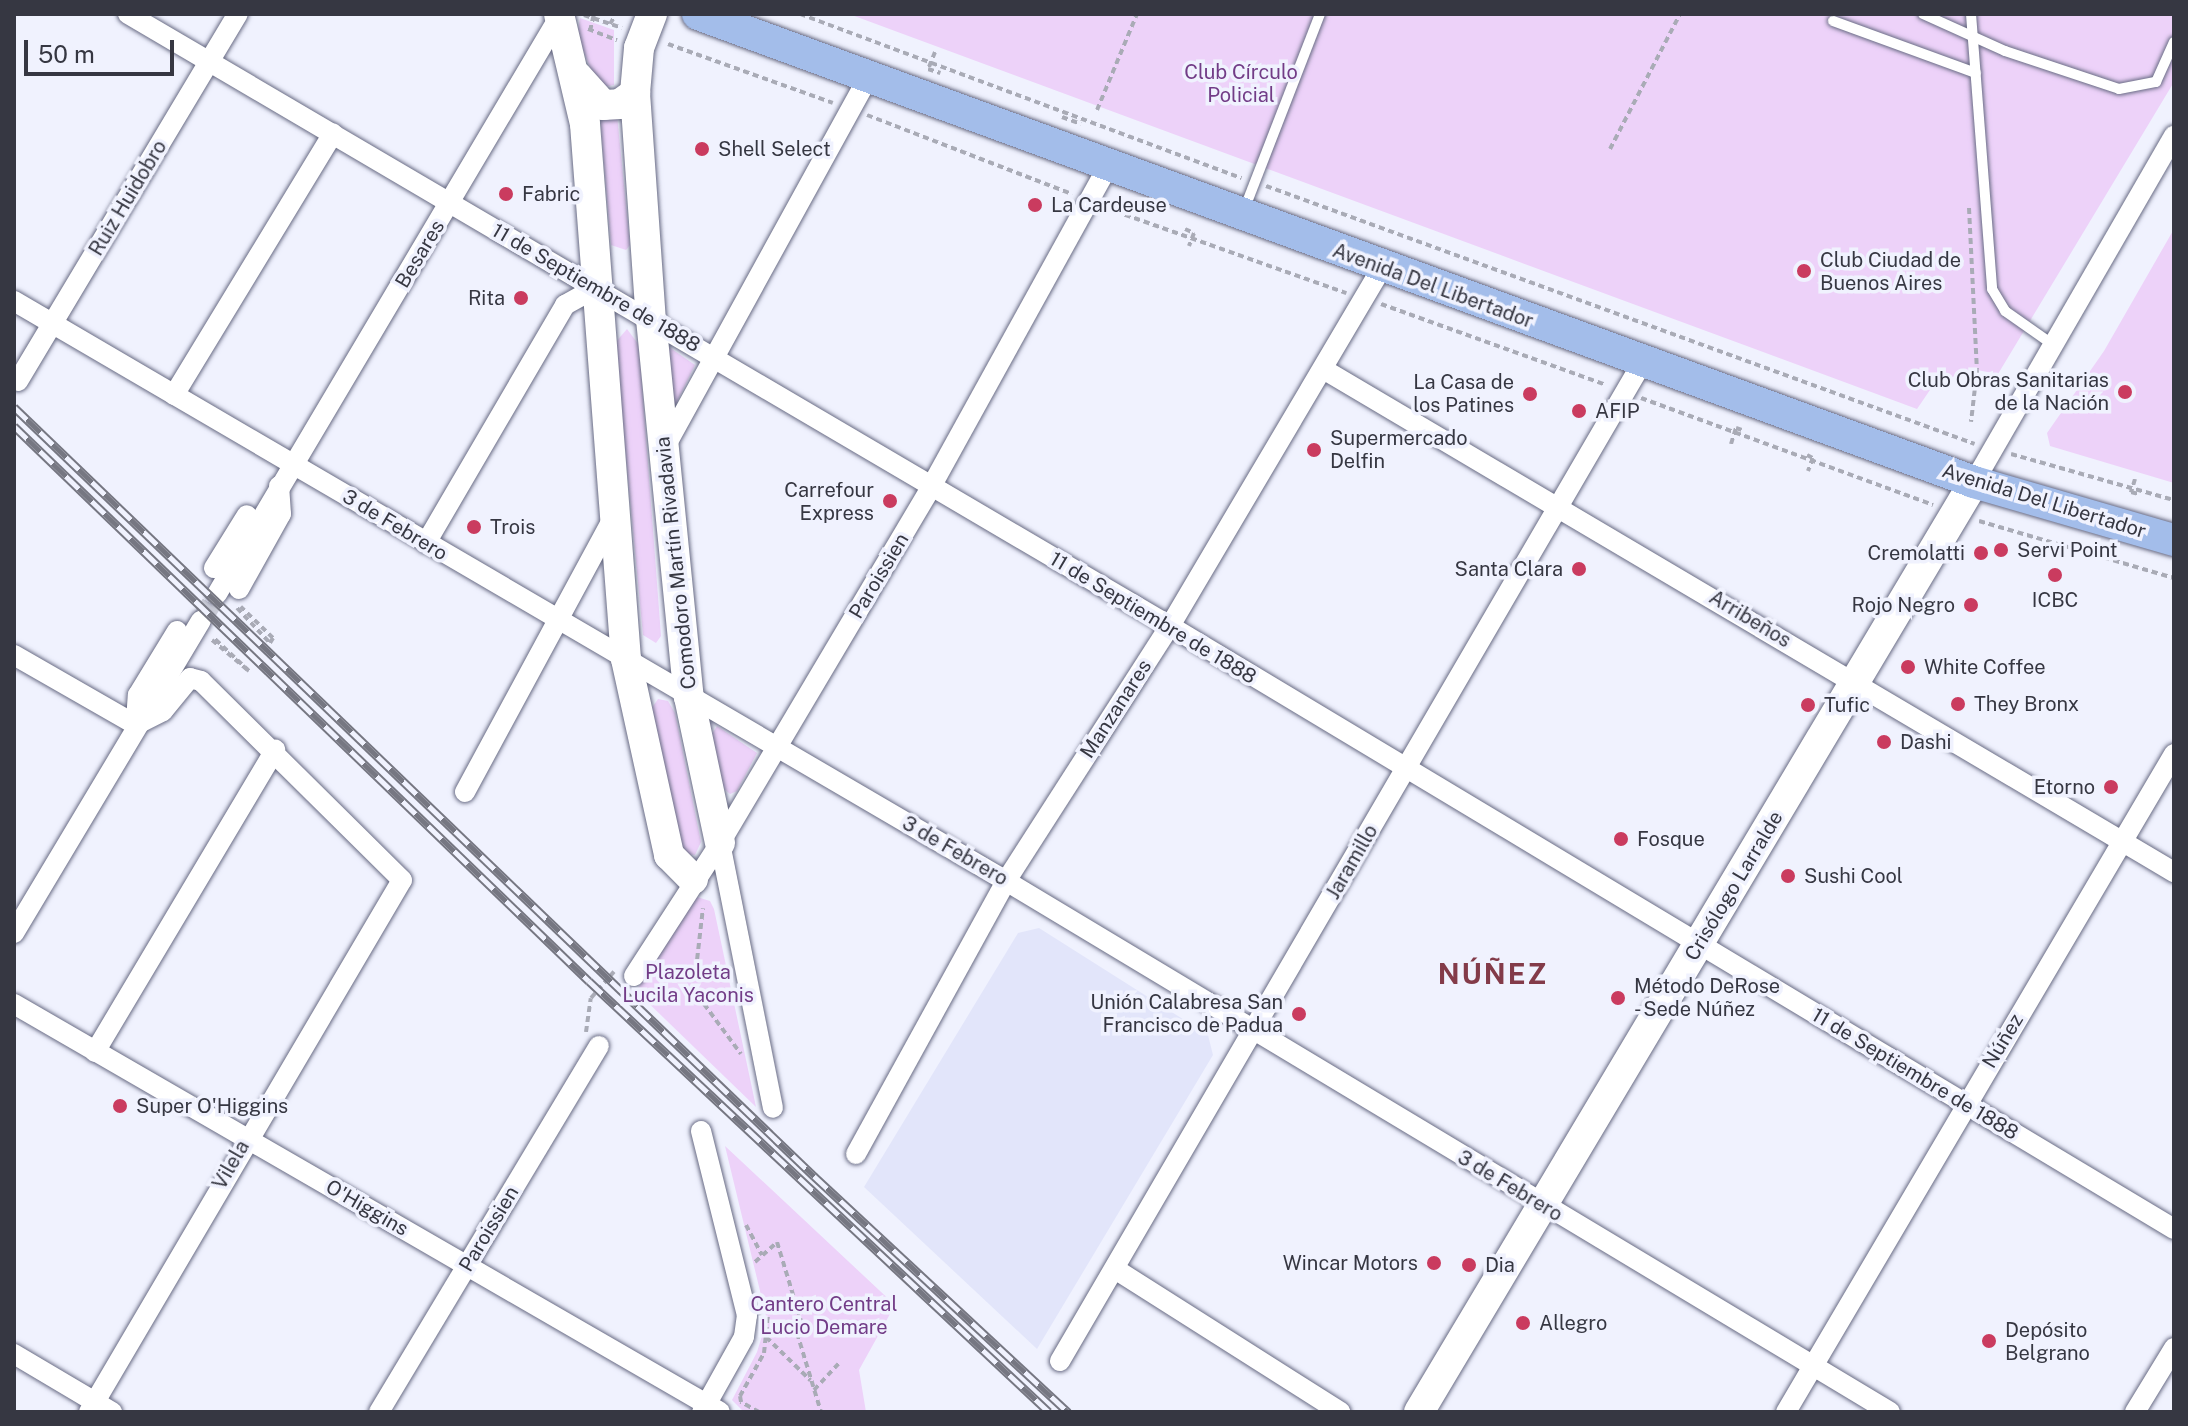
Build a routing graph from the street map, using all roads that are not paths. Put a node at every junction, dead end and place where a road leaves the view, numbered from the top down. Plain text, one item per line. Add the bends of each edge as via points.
1 (128, 14) edge
2 (238, 14) edge
3 (652, 14) edge
4 (698, 14) edge
5 (1320, 14) edge
6 (1923, 14) edge
7 (1971, 14) edge
8 (558, 16) edge
9 (1833, 21) dead end
10 (1974, 36) junction
11 (2174, 42) edge
12 (209, 62) junction
13 (1976, 73) junction
14 (577, 76) junction
15 (868, 78) junction
16 (635, 93) junction
17 (333, 133) junction
18 (2174, 136) edge
19 (1108, 166) junction
20 (451, 204) junction
21 (1241, 216) junction
22 (1382, 268) junction
23 (596, 288) junction
24 (14, 301) edge
25 (651, 319) junction
26 (53, 325) junction
27 (2052, 344) junction
28 (713, 355) junction
29 (1642, 363) junction
30 (1323, 369) junction
31 (18, 381) dead end
32 (174, 395) junction
33 (665, 447) junction
34 (294, 464) junction
35 (1974, 482) junction
36 (279, 486) junction
37 (931, 487) junction
38 (1559, 506) junction
39 (614, 516) junction
40 (2174, 540) edge
41 (426, 543) junction
42 (214, 568) dead end
43 (230, 596) tunnel mouth
44 (558, 622) junction
45 (1170, 626) junction
46 (206, 630) tunnel mouth
47 (177, 631) tunnel mouth
48 (14, 655) edge
49 (626, 659) junction
50 (1858, 683) junction
51 (689, 697) junction
52 (136, 725) junction
53 (777, 748) junction
54 (275, 750) junction
55 (2174, 754) edge
56 (1406, 769) junction
57 (465, 792) dead end
58 (2123, 841) junction
59 (720, 843) junction
60 (2174, 872) edge
61 (693, 879) junction
62 (1006, 881) junction
63 (14, 933) edge
64 (1698, 944) junction
65 (624, 974) road end
66 (14, 1004) edge
67 (1253, 1032) junction
68 (599, 1046) dead end
69 (95, 1052) junction
70 (1965, 1105) junction
71 (773, 1108) dead end
72 (701, 1131) dead end
73 (245, 1140) junction
74 (856, 1154) dead end
75 (1542, 1205) junction
76 (2174, 1229) edge
77 (467, 1265) junction
78 (1115, 1269) junction
79 (2174, 1348) edge
80 (14, 1354) edge
81 (1060, 1361) dead end
82 (1812, 1366) junction
83 (99, 1409) edge
84 (710, 1409) edge
85 (379, 1412) edge
86 (1340, 1412) edge
87 (1419, 1412) edge
88 (1786, 1412) edge
89 (1890, 1412) edge
90 (2135, 1412) edge

1 - 12 street, 11 de Septiembre de 1888
2 - 12 street, Ruiz Huidobro
3 - 16 street, Comodoro Martín Rivadavia via 639,48
4 - 15 main road, Avenida Del Libertador
5 - 21 lane
6 - 10 lane
7 - 10 lane
8 - 14 street
8 - 20 street, Besares
9 - 13 lane
10 - 11 lane via 2119,89 2156,82
10 - 13 lane
12 - 17 street, 11 de Septiembre de 1888
12 - 26 street, Ruiz Huidobro
13 - 27 lane via 1992,289 2005,311
14 - 16 street via 603,105 620,104
14 - 23 street
15 - 19 main road, Avenida Del Libertador
15 - 28 street
16 - 25 street, Comodoro Martín Rivadavia
17 - 20 street, 11 de Septiembre de 1888
17 - 32 street
18 - 27 street
19 - 21 main road, Avenida Del Libertador
19 - 37 street, Paroissien
20 - 23 street, 11 de Septiembre de 1888
20 - 34 street, Besares
21 - 22 main road, Avenida Del Libertador
22 - 29 main road, Avenida Del Libertador
22 - 30 street, Manzanares
23 - 25 street, 11 de Septiembre de 1888
23 - 39 street
23 - 41 street via 565,305
24 - 26 street, 3 de Febrero
25 - 28 street, 11 de Septiembre de 1888
25 - 33 street, Comodoro Martín Rivadavia
26 - 31 street, Ruiz Huidobro
26 - 32 street, 3 de Febrero
27 - 35 street
28 - 33 street
28 - 37 street, 11 de Septiembre de 1888
29 - 35 main road, Avenida Del Libertador
29 - 38 street, Jaramillo
30 - 38 street, Arribeños
30 - 45 street, Manzanares
32 - 34 street, 3 de Febrero
33 - 51 street, Comodoro Martín Rivadavia
34 - 36 street, Besares
34 - 41 street, 3 de Febrero
35 - 40 main road, Avenida Del Libertador
35 - 50 street, Crisólogo Larralde
36 - 42 street, Besares via 257,500
36 - 43 street, Besares
37 - 45 street, 11 de Septiembre de 1888
37 - 53 street, Paroissien
38 - 50 street, Arribeños
38 - 56 street, Jaramillo
39 - 44 street
39 - 49 street
41 - 44 street, 3 de Febrero
44 - 49 street, 3 de Febrero
44 - 57 street
45 - 56 street, 11 de Septiembre de 1888
45 - 62 street, Manzanares
46 - 52 street
47 - 52 street via 138,695
48 - 52 street
49 - 51 street, 3 de Febrero
49 - 61 street via 669,855
50 - 58 street, Arribeños
50 - 64 street, Crisólogo Larralde
51 - 53 street, 3 de Febrero
51 - 59 street, Comodoro Martín Rivadavia
52 - 54 street via 163,711 190,678 209,686
52 - 63 street
53 - 59 street, Paroissien
53 - 62 street, 3 de Febrero
54 - 69 street
54 - 73 street, Vilela via 402,880
55 - 58 street, Núñez
56 - 64 street, 11 de Septiembre de 1888
56 - 67 street, Jaramillo
58 - 60 street, Arribeños
58 - 70 street, Núñez
59 - 61 street, Paroissien
59 - 71 street, Comodoro Martín Rivadavia
61 - 65 street, Paroissien
62 - 67 street, 3 de Febrero
62 - 74 street, Manzanares
64 - 70 street, 11 de Septiembre de 1888
64 - 75 street, Crisólogo Larralde
66 - 69 street, O'Higgins
67 - 75 street, 3 de Febrero
67 - 78 street, Jaramillo
68 - 77 street, Paroissien
69 - 73 street, O'Higgins
70 - 76 street, 11 de Septiembre de 1888
70 - 82 street, Núñez
72 - 84 street via 747,1315 744,1337
73 - 77 street, O'Higgins
73 - 83 street, Vilela
75 - 82 street, 3 de Febrero
75 - 87 street, Crisólogo Larralde
77 - 84 street, O'Higgins
77 - 85 street, Paroissien
78 - 81 street, Jaramillo
78 - 86 street
79 - 90 street
80 - 83 street
82 - 88 street, Núñez
82 - 89 street, 3 de Febrero

